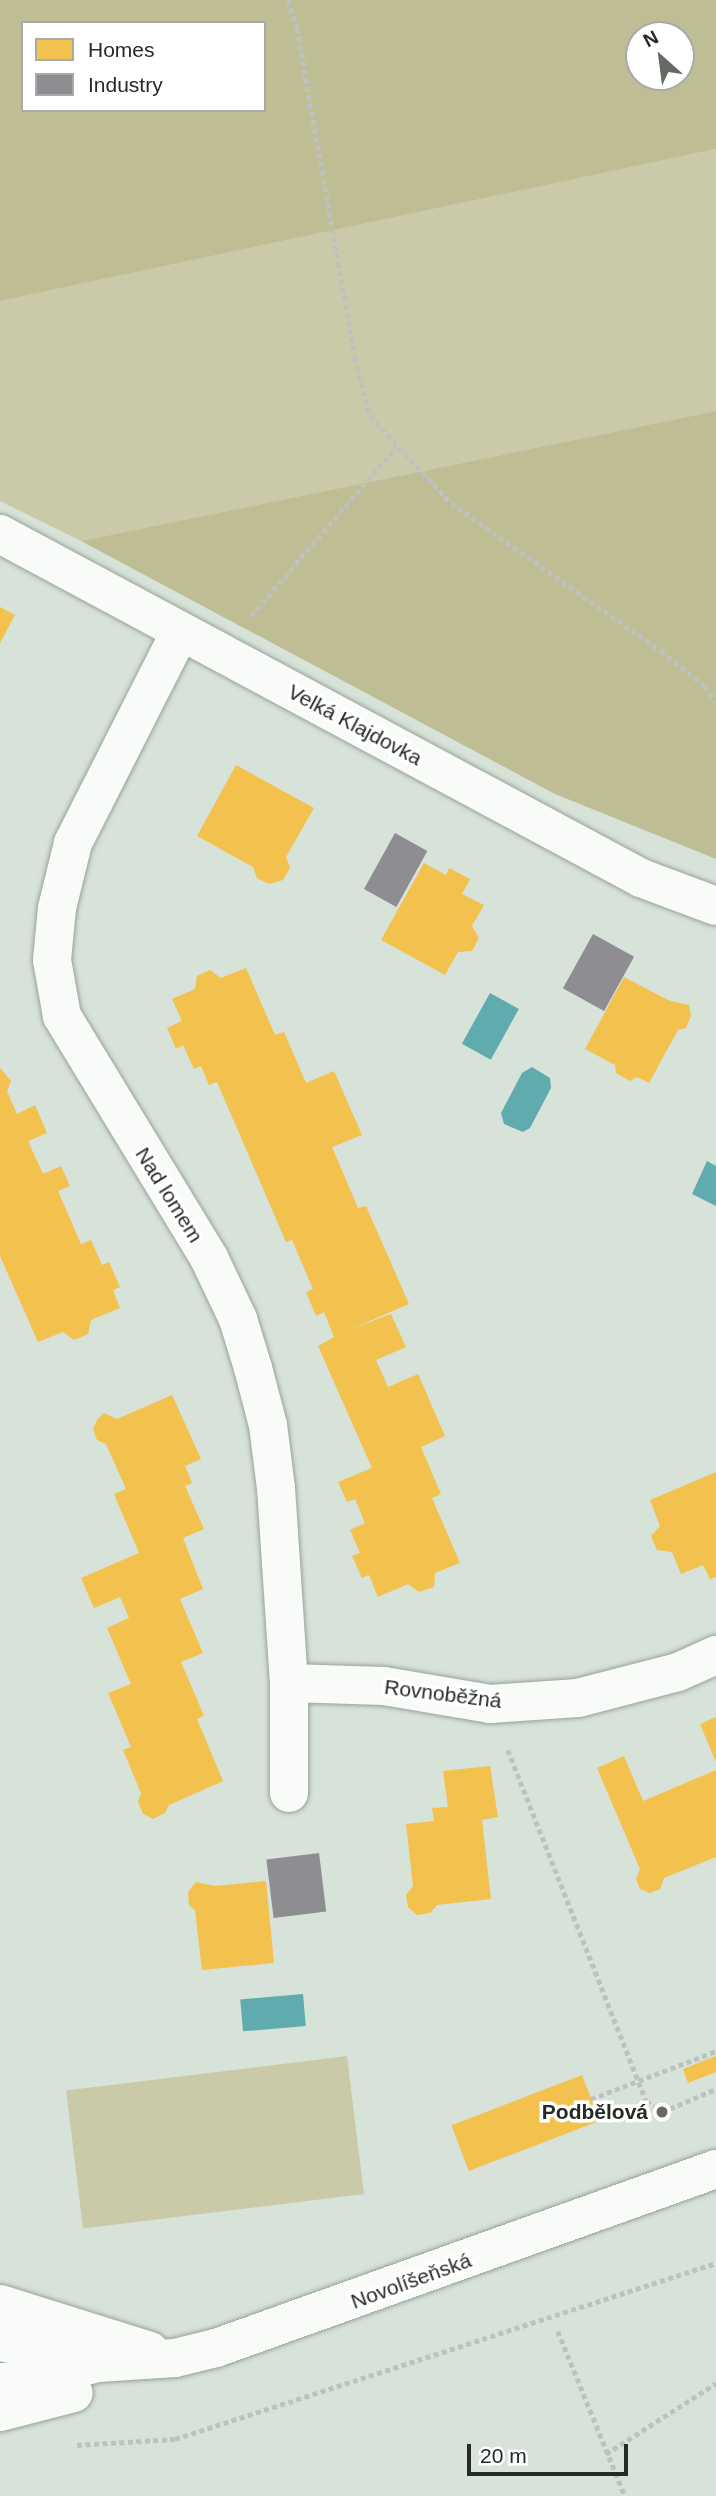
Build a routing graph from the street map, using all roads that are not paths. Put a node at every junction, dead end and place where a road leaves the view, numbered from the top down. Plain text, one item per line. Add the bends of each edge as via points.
1 (0, 534) edge
2 (180, 632) junction
3 (716, 906) edge
4 (716, 1655) edge
5 (289, 1683) junction
6 (289, 1793) dead end
7 (716, 2169) edge
8 (0, 2304) edge
9 (0, 2342) edge
10 (175, 2358) junction
11 (98, 2363) junction
12 (0, 2382) edge
13 (0, 2412) edge

1 - 2 street, Velká Klajdovka
2 - 3 street, Velká Klajdovka via 641,878
2 - 5 street, Nad lomem via 73,843 57,908 52,960 62,1016 209,1258 238,1319 268,1425
4 - 5 street, Rovnoběžná via 678,1672 578,1698 490,1703 384,1686
5 - 6 street, Nad lomem
7 - 10 street, Novolíšeňská via 347,2305
8 - 10 street
9 - 11 street, Novolíšeňská
10 - 11 street, Novolíšeňská
10 - 13 street via 105,2384
11 - 12 street, Novolíšeňská via 22,2382

